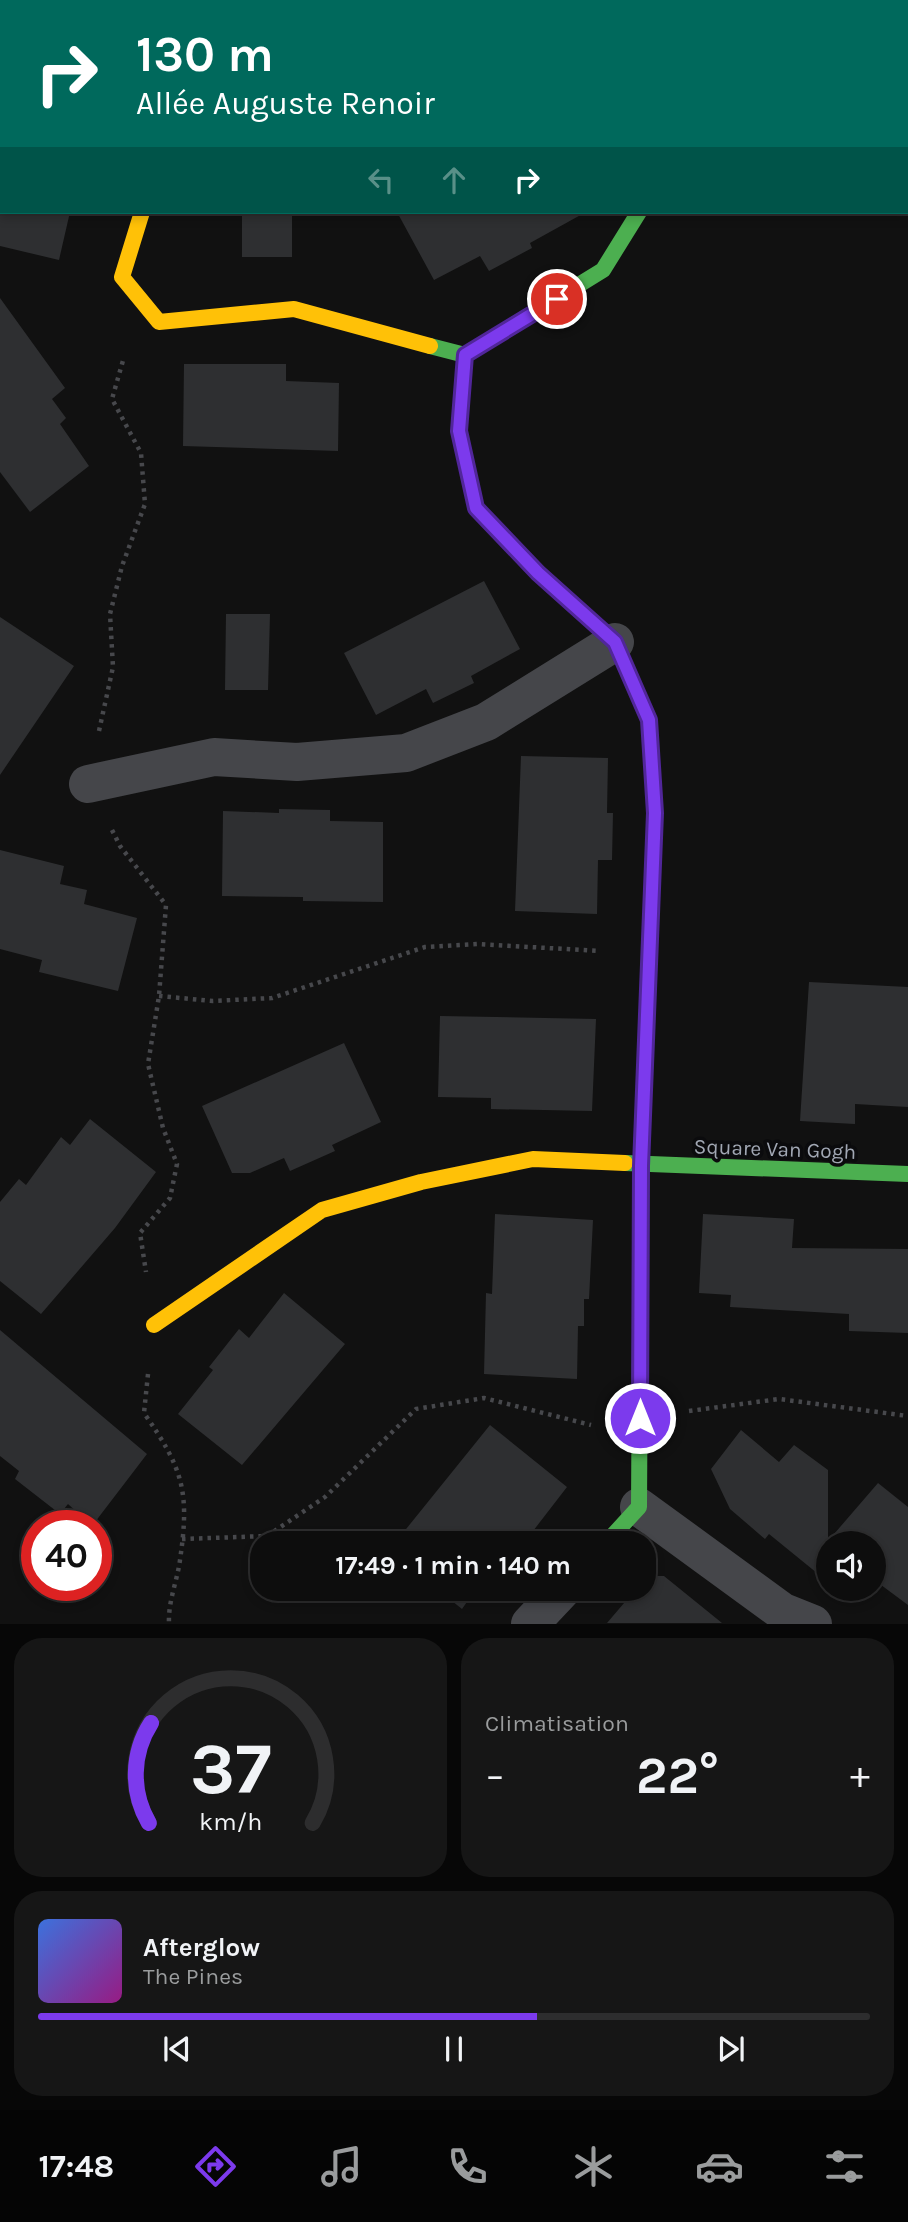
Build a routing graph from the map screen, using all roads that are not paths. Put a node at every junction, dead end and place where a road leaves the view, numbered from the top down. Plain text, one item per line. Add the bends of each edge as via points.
1 (141, 214) edge
2 (638, 214) edge
3 (465, 355) junction
4 (615, 642) junction
5 (88, 784) road end
6 (641, 1166) junction
7 (908, 1174) edge
8 (154, 1325) road end
9 (639, 1507) junction
10 (617, 1531) edge
11 (551, 1601) edge
12 (530, 1623) edge
13 (813, 1623) edge

1 - 3 street via 122,277 159,322 294,309
2 - 3 street via 603,270
3 - 4 street via 459,431 476,508 538,573
4 - 5 street via 486,722 406,753 298,762 214,757
4 - 6 street via 649,720 655,813
6 - 7 street, Square Van Gogh
6 - 8 street, Square Van Gogh via 533,1159 421,1182 322,1210
6 - 9 street
9 - 10 street
9 - 13 street via 783,1612
11 - 12 street

